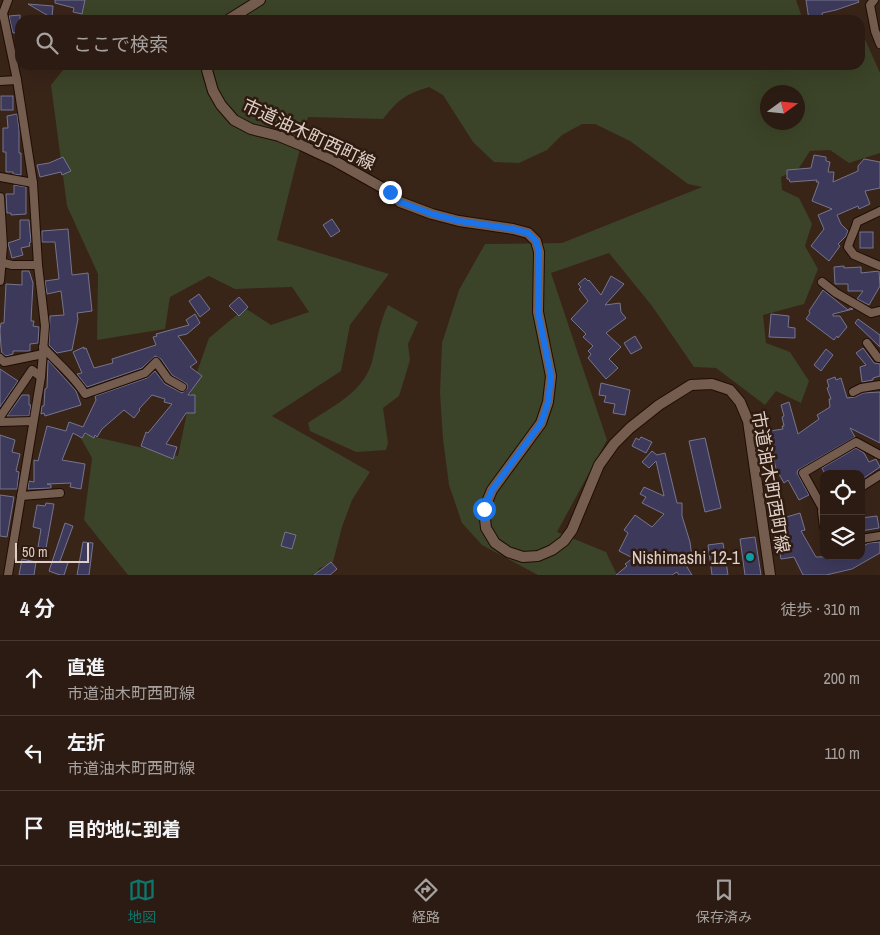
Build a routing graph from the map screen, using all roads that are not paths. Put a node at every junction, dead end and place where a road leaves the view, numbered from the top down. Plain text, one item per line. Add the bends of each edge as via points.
1 (8, 0) edge
2 (260, 0) edge
3 (874, 0) edge
4 (236, 15) edge
5 (880, 44) edge
6 (207, 70) edge
7 (17, 80) junction
8 (0, 81) edge
9 (0, 178) edge
10 (33, 183) junction
11 (0, 197) edge
12 (880, 211) edge
13 (1, 246) edge
14 (1, 262) edge
15 (38, 265) junction
16 (880, 266) edge
17 (0, 281) edge
18 (822, 282) dead end
19 (880, 311) edge
20 (867, 343) dead end
21 (43, 350) junction
22 (0, 358) edge
23 (880, 358) edge
24 (41, 377) junction
25 (880, 385) edge
26 (182, 386) dead end
27 (853, 392) dead end
28 (0, 417) edge
29 (33, 421) junction
30 (0, 422) edge
31 (880, 455) edge
32 (880, 476) edge
33 (865, 485) edge
34 (60, 493) dead end
35 (21, 496) junction
36 (820, 502) edge
37 (880, 536) edge
38 (865, 538) edge
39 (8, 575) edge
40 (770, 575) edge

1 - 7 street via 3,13
2 - 4 street
3 - 5 street via 870,5
6 - 40 street, 市道油木町西町線 via 220,105 234,120 250,129 279,136 333,160 390,192 400,202 459,221 528,233 536,241 539,252 538,312 551,376 548,402 541,423 492,490 484,509 486,528 495,543 523,557 538,556 558,546 572,530 599,465 614,444 677,393 691,385 712,384 730,390 740,402 748,421
7 - 8 street
7 - 10 street
9 - 10 street
10 - 15 street
11 - 13 street
12 - 16 street via 857,222 848,247 854,255
13 - 14 street
14 - 15 street
14 - 17 street
15 - 21 street via 45,326
18 - 19 street via 871,312
20 - 23 street
21 - 22 street via 4,362
21 - 24 street
21 - 26 street via 76,379 85,394 145,372 156,362 168,379
24 - 28 street via 32,370
24 - 29 street
25 - 27 street
29 - 30 street
29 - 35 street
31 - 36 street via 856,442 804,473
32 - 33 street
34 - 35 street
35 - 39 street
37 - 38 street

